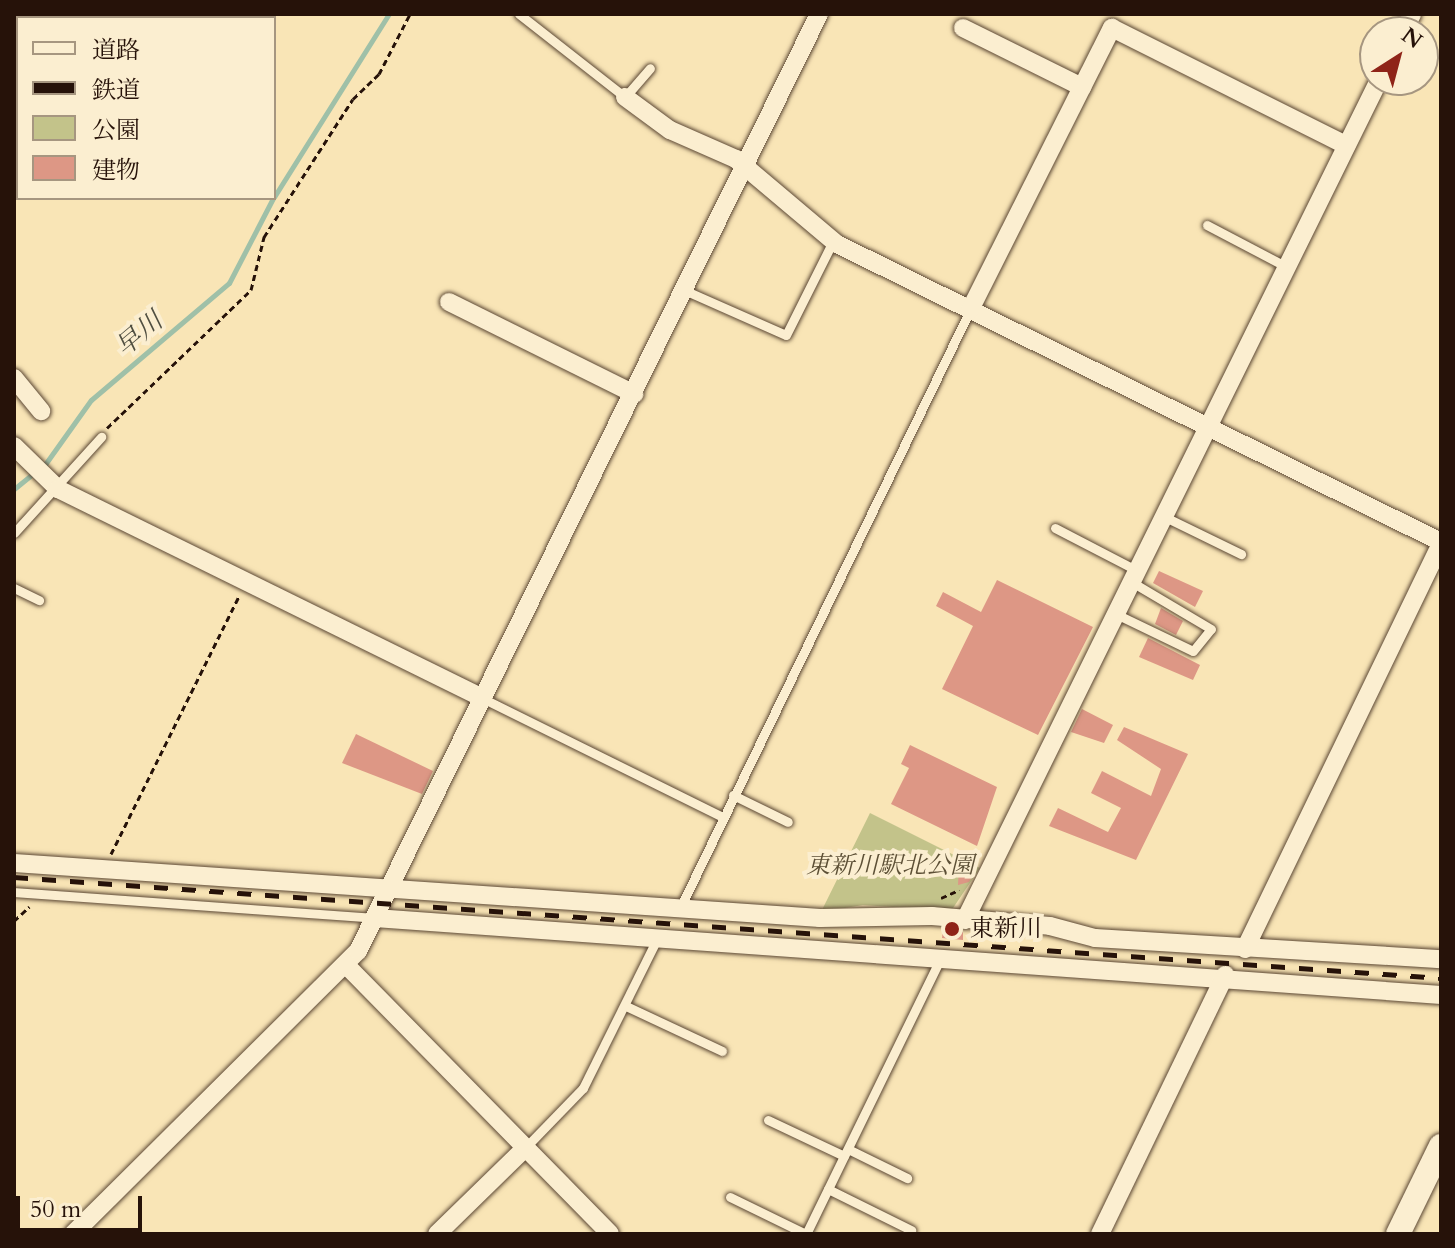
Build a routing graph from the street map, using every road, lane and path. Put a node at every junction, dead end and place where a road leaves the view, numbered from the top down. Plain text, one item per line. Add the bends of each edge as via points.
1 (410, 14) edge
2 (519, 14) edge
3 (819, 14) edge
4 (1115, 21) edge
5 (963, 28) dead end
6 (650, 68) dead end
7 (1082, 87) junction
8 (1371, 96) edge
9 (625, 97) junction
10 (1346, 145) junction
11 (745, 167) junction
12 (1207, 225) dead end
13 (833, 241) junction
14 (1287, 267) junction
15 (684, 290) junction
16 (449, 302) dead end
17 (970, 310) junction
18 (14, 378) edge
19 (634, 394) junction
20 (41, 411) dead end
21 (1207, 427) junction
22 (101, 437) joint
23 (14, 446) edge
24 (53, 486) junction
25 (1163, 516) junction
26 (1055, 528) dead end
27 (14, 533) edge
28 (1441, 543) edge
29 (1241, 554) dead end
30 (1133, 576) junction
31 (246, 581) junction
32 (14, 588) edge
33 (39, 600) dead end
34 (1114, 613) junction
35 (482, 698) junction
36 (733, 795) junction
37 (723, 817) junction
38 (788, 822) dead end
39 (14, 863) edge
40 (107, 869) junction
41 (967, 886) dead end
42 (389, 888) junction
43 (14, 892) edge
44 (40, 894) junction
45 (933, 906) dead end
46 (680, 908) junction
47 (375, 918) junction
48 (965, 920) junction
49 (14, 921) edge
50 (658, 937) junction
51 (1245, 949) junction
52 (941, 957) junction
53 (1441, 959) edge
54 (347, 966) junction
55 (1225, 975) junction
56 (1441, 995) edge
57 (626, 1006) junction
58 (722, 1051) dead end
59 (768, 1120) dead end
60 (1441, 1146) edge
61 (525, 1148) junction
62 (846, 1153) junction
63 (907, 1178) dead end
64 (828, 1189) junction
65 (730, 1197) dead end
66 (911, 1230) dead end
67 (73, 1234) edge
68 (437, 1234) edge
69 (610, 1234) edge
70 (806, 1234) edge
71 (1100, 1234) edge
72 (1398, 1234) edge

1 - 22 path via 379,74 353,99 264,237 251,290
2 - 9 lane
3 - 11 street
4 - 7 street
4 - 10 street
5 - 7 street
6 - 9 lane
7 - 17 street
8 - 10 street
9 - 11 street via 662,125
10 - 14 street
11 - 13 street
11 - 15 street
12 - 14 lane
13 - 15 lane via 786,335
13 - 17 street
14 - 21 street
15 - 19 street
16 - 19 street
17 - 21 street
17 - 36 lane
18 - 20 street
19 - 35 street
21 - 25 street
21 - 28 street
22 - 24 lane
23 - 24 street
24 - 27 lane
24 - 31 street
25 - 29 lane
25 - 30 street
26 - 30 lane
28 - 51 street
30 - 34 street
30 - 34 lane via 1208,622 1207,638 1193,651
31 - 35 street
31 - 40 path
32 - 33 lane
34 - 48 street
35 - 37 lane
35 - 42 street
36 - 37 lane
36 - 38 lane
37 - 46 lane
39 - 40 street
40 - 42 street
41 - 45 path
42 - 46 street
42 - 47 street
43 - 44 lane
44 - 47 lane
44 - 49 path
46 - 48 street
47 - 50 street
47 - 54 street
48 - 51 street
50 - 52 street
50 - 57 lane
51 - 53 street
52 - 55 street
52 - 62 lane
54 - 61 street
54 - 67 street
55 - 56 street
55 - 71 street
57 - 58 lane
57 - 61 lane via 583,1088
59 - 62 lane
60 - 72 street
61 - 68 street
61 - 69 street
62 - 63 lane
62 - 64 lane
64 - 66 lane
64 - 70 lane
65 - 70 lane

